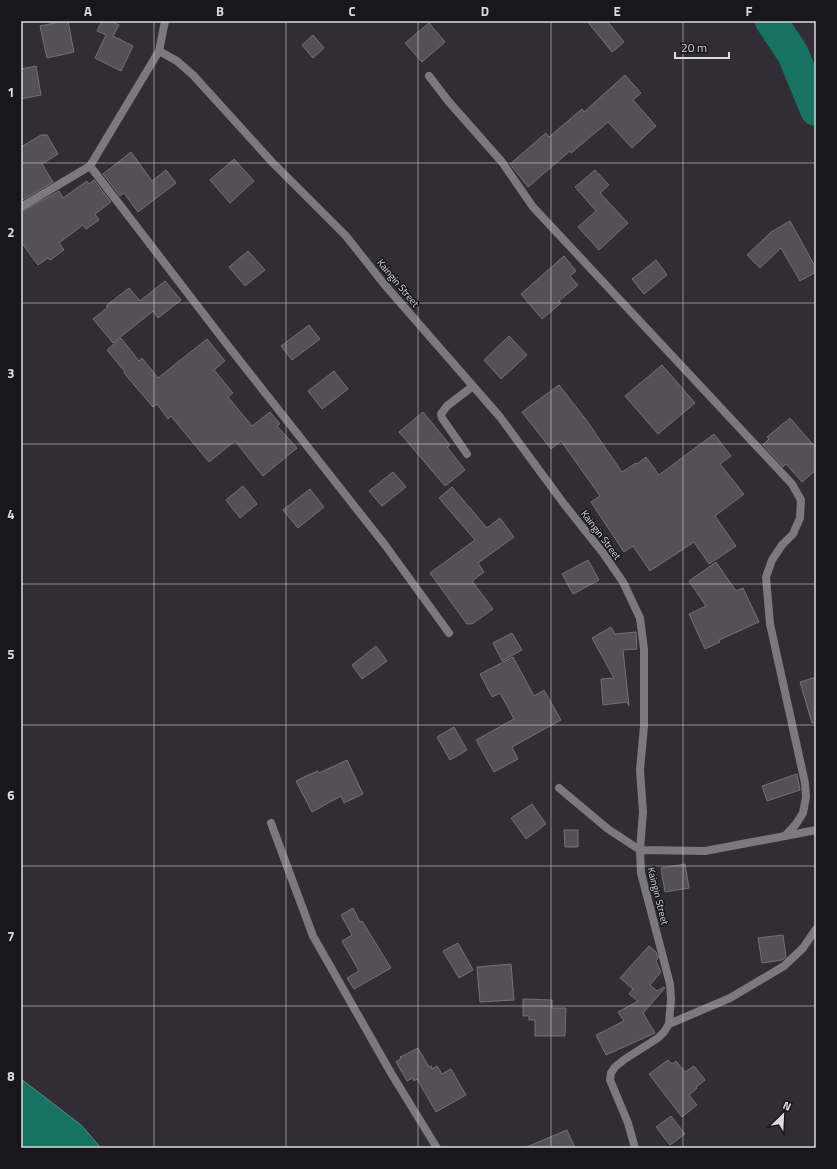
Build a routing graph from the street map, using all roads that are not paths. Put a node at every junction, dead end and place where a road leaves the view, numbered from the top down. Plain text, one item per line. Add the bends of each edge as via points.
1 (165, 21) edge
2 (158, 51) junction
3 (429, 76) dead end
4 (90, 166) junction
5 (21, 207) edge
6 (473, 386) junction
7 (467, 454) dead end
8 (449, 633) dead end
9 (559, 788) dead end
10 (271, 823) dead end
11 (816, 830) edge
12 (785, 836) junction
13 (640, 850) junction
14 (816, 929) edge
15 (669, 1024) junction
16 (437, 1148) edge
17 (635, 1148) edge

1 - 2 street
2 - 4 street
2 - 6 street, Kaingin Street via 177,61 193,75 272,162 346,236 384,284
3 - 12 street via 502,162 533,207 792,484 801,500 800,518 796,528 772,560 766,577 770,624 805,783 803,812
4 - 5 street
4 - 8 street via 385,545
6 - 7 street via 441,414
6 - 13 street, Kaingin Street via 500,417 603,552 623,582 640,618 644,649 644,726 640,770 643,812
9 - 13 street via 608,829
10 - 16 street via 313,936
11 - 12 street
12 - 13 street via 705,851
13 - 15 street, Kaingin Street via 642,879 670,984
14 - 15 street via 803,948 784,966 730,998
15 - 17 street via 658,1038 625,1059 611,1073 610,1080 628,1123

